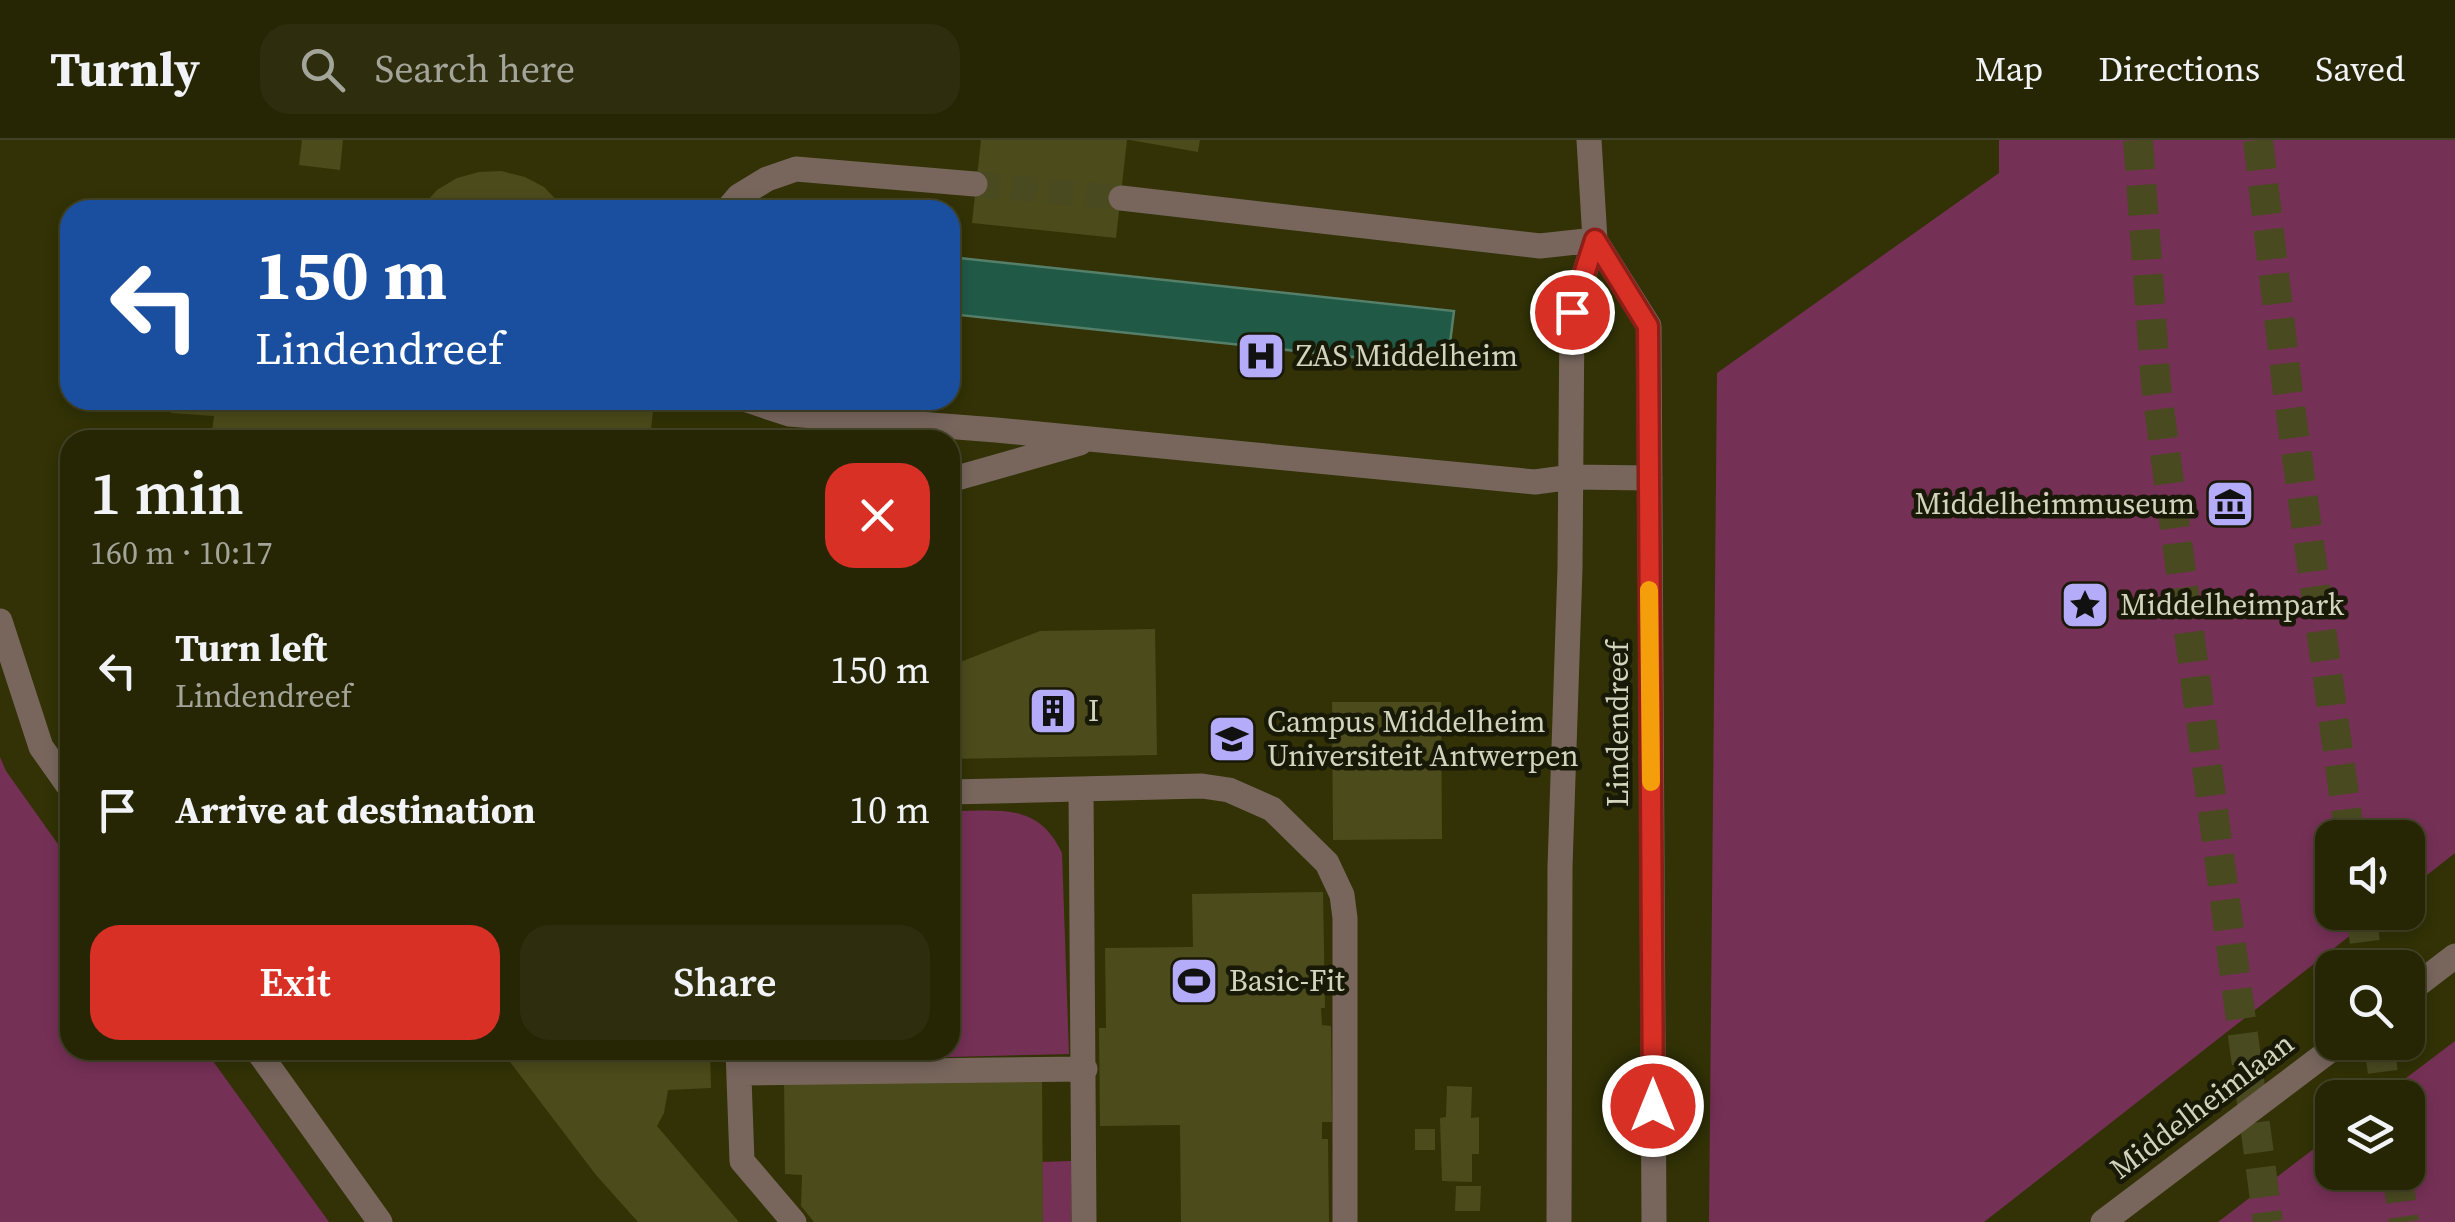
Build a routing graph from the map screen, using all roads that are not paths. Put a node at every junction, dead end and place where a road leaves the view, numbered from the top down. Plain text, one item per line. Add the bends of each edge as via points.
1 (1589, 140) edge
2 (976, 184) tunnel mouth
3 (1121, 198) tunnel mouth
4 (737, 200) edge
5 (1595, 240) junction
6 (777, 410) edge
7 (1092, 440) junction
8 (1572, 476) junction
9 (960, 477) edge
10 (1650, 478) junction
11 (0, 621) edge
12 (60, 774) edge
13 (1081, 790) junction
14 (960, 792) edge
15 (2455, 956) edge
16 (2425, 979) edge
17 (264, 1060) edge
18 (2317, 1060) edge
19 (738, 1061) edge
20 (1085, 1069) junction
21 (380, 1222) edge
22 (794, 1222) edge
23 (1084, 1222) edge
24 (1345, 1222) edge
25 (1559, 1222) edge
26 (1654, 1222) edge
27 (2103, 1222) edge

1 - 5 street, Lindendreef
2 - 4 street via 796,170
3 - 5 street via 1540,246
5 - 8 street, Lindendreef via 1572,312
5 - 10 street, Lindendreef via 1648,326
6 - 7 street
7 - 8 street via 1535,482
7 - 9 street
8 - 10 street
8 - 25 street, Lindendreef via 1560,868
10 - 26 street, Lindendreef
11 - 12 street via 41,747
13 - 14 street
13 - 20 street
13 - 24 street via 1230,790 1272,810 1336,876 1345,918
15 - 16 street
17 - 21 street
18 - 27 street, Middelheimlaan
19 - 20 street
19 - 22 street via 742,1161
20 - 23 street

